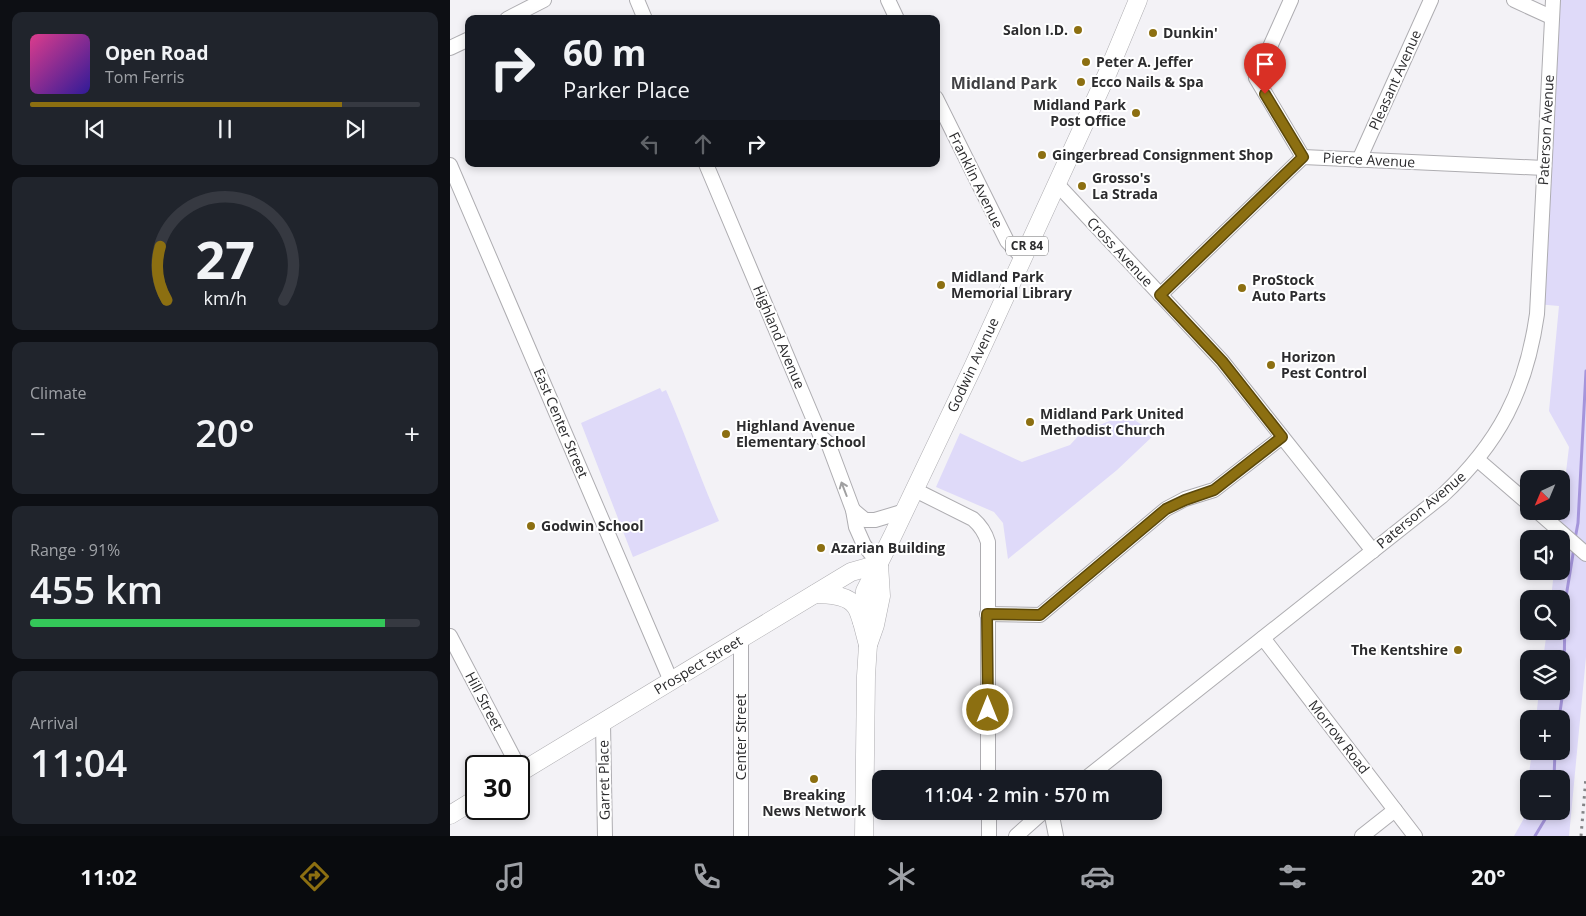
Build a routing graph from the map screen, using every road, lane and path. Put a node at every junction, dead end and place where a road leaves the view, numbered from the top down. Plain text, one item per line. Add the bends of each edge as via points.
1 (544, 0) edge
2 (637, 0) edge
3 (888, 0) edge
4 (1138, 0) edge
5 (1291, 0) edge
6 (1431, 0) edge
7 (1514, 0) edge
8 (1552, 0) edge
9 (515, 15) edge
10 (643, 15) edge
11 (896, 15) edge
12 (1551, 18) junction
13 (465, 41) edge
14 (450, 48) edge
15 (940, 106) edge
16 (1303, 157) junction
17 (1359, 160) junction
18 (450, 165) edge
19 (707, 167) edge
20 (1544, 168) junction
21 (1057, 184) junction
22 (1022, 258) junction
23 (1160, 295) junction
24 (1282, 437) junction
25 (1478, 460) junction
26 (915, 490) junction
27 (1520, 496) edge
28 (853, 510) junction
29 (905, 511) junction
30 (1547, 520) edge
31 (1373, 551) junction
32 (1586, 554) edge
33 (879, 564) junction
34 (815, 594) junction
35 (987, 614) junction
36 (862, 622) junction
37 (450, 636) edge
38 (1263, 638) junction
39 (741, 639) junction
40 (868, 645) junction
41 (671, 681) junction
42 (603, 723) junction
43 (511, 755) edge
44 (530, 764) edge
45 (988, 770) edge
46 (1096, 770) edge
47 (465, 806) edge
48 (1395, 810) junction
49 (450, 815) edge
50 (989, 820) edge
51 (1034, 820) edge
52 (1053, 820) edge
53 (605, 836) edge
54 (741, 836) edge
55 (864, 836) edge
56 (989, 836) edge
57 (1016, 836) edge
58 (1056, 836) edge
59 (1362, 836) edge
60 (1416, 836) edge

1 - 9 street
2 - 10 street
3 - 11 street
4 - 21 main road, Godwin Avenue / CR 84
5 - 16 street via 1256,78
6 - 17 street, Pleasant Avenue
7 - 12 street
8 - 12 street, Paterson Avenue
12 - 20 street, Paterson Avenue
13 - 14 street
15 - 22 street, Franklin Avenue via 1006,241
16 - 17 street, Pierce Avenue
16 - 23 street, Pierce Avenue
17 - 20 street, Pierce Avenue
18 - 41 street, East Center Street
28 -> 19 street, Highland Avenue via 828,443 821,437
20 - 25 street, Paterson Avenue via 1533,343 1511,407
21 - 22 main road, Godwin Avenue / CR 84
21 - 23 street, Cross Avenue
22 - 26 main road, Godwin Avenue / CR 84
23 - 24 street, Cross Avenue via 1222,361
24 - 31 street, Cross Avenue
24 - 35 street via 1214,490 1166,509 1040,615
25 - 27 street
25 - 31 street, Paterson Avenue via 1442,496
26 - 29 main road, Godwin Avenue / CR 84
26 - 35 street via 973,518 986,534 989,552
28 - 29 street via 865,520
28 - 33 street, Highland Avenue via 864,544
29 - 33 main road, Godwin Avenue / CR 84
30 - 32 street
31 - 38 street, Paterson Avenue
33 - 34 main road, Prospect Street via 851,572
33 - 36 main road, Godwin Avenue / CR 84 via 865,591
33 - 40 main road, Godwin Avenue / CR 84 via 881,594
34 - 36 main road via 847,599 856,606
34 - 39 main road, Prospect Street
35 - 45 street
36 - 40 main road, Godwin Avenue / CR 84
37 - 43 street, Hill Street
38 - 46 street, Paterson Avenue
38 - 48 street, Morrow Road
39 - 41 main road, Prospect Street
39 - 54 street, Center Street
40 - 55 main road, Godwin Avenue / CR 84
41 - 42 main road, Prospect Street
42 - 44 main road, Prospect Street
42 - 53 street, Garret Place
47 - 49 main road
48 - 59 street
48 - 60 street, Morrow Road
50 - 56 street
51 - 57 street
52 - 58 street

